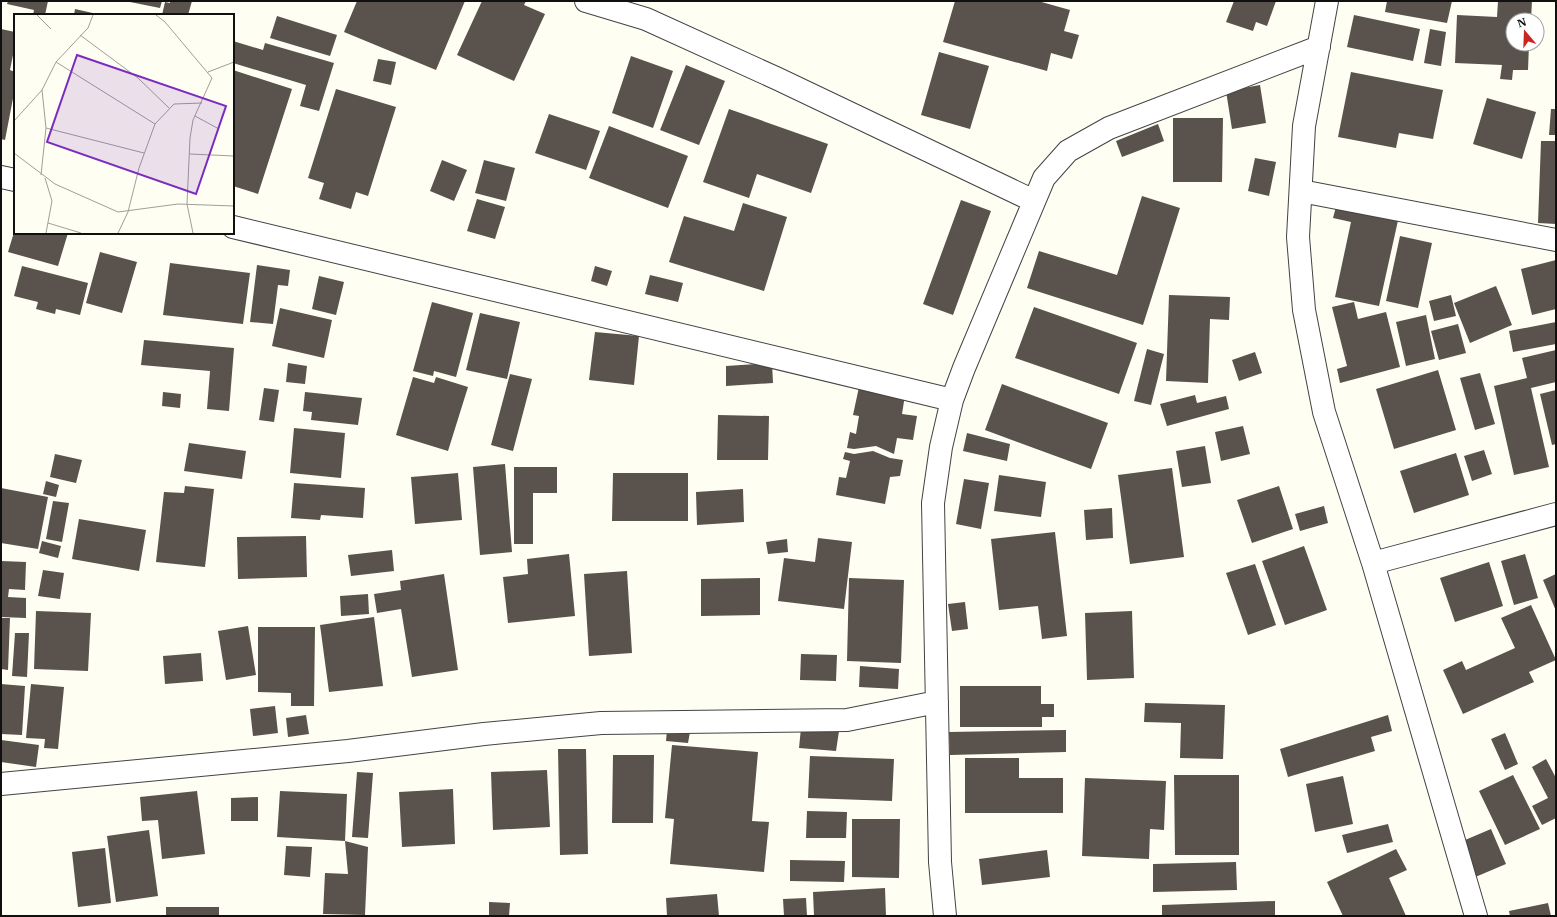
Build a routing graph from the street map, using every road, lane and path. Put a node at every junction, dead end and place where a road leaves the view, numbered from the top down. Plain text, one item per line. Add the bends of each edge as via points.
1 (586, 1) edge
2 (1327, 1) edge
3 (1319, 47) junction
4 (1, 177) edge
5 (14, 180) edge
6 (1301, 192) junction
7 (1034, 201) junction
8 (234, 227) edge
9 (1556, 240) edge
10 (952, 400) junction
11 (1556, 514) edge
12 (1373, 563) junction
13 (938, 702) junction
14 (1, 784) edge
15 (945, 916) edge
16 (1476, 916) edge

1 - 7 street via 653,22
2 - 3 street
3 - 6 street via 1304,126
3 - 7 street via 1109,128 1068,151 1044,178
4 - 5 street
6 - 9 street
6 - 12 street via 1298,237 1304,310 1324,412
7 - 10 street
8 - 10 street
10 - 13 street via 941,446 933,503
11 - 12 street
12 - 16 street
13 - 14 street via 847,720 601,723 348,751
13 - 15 street via 940,862

